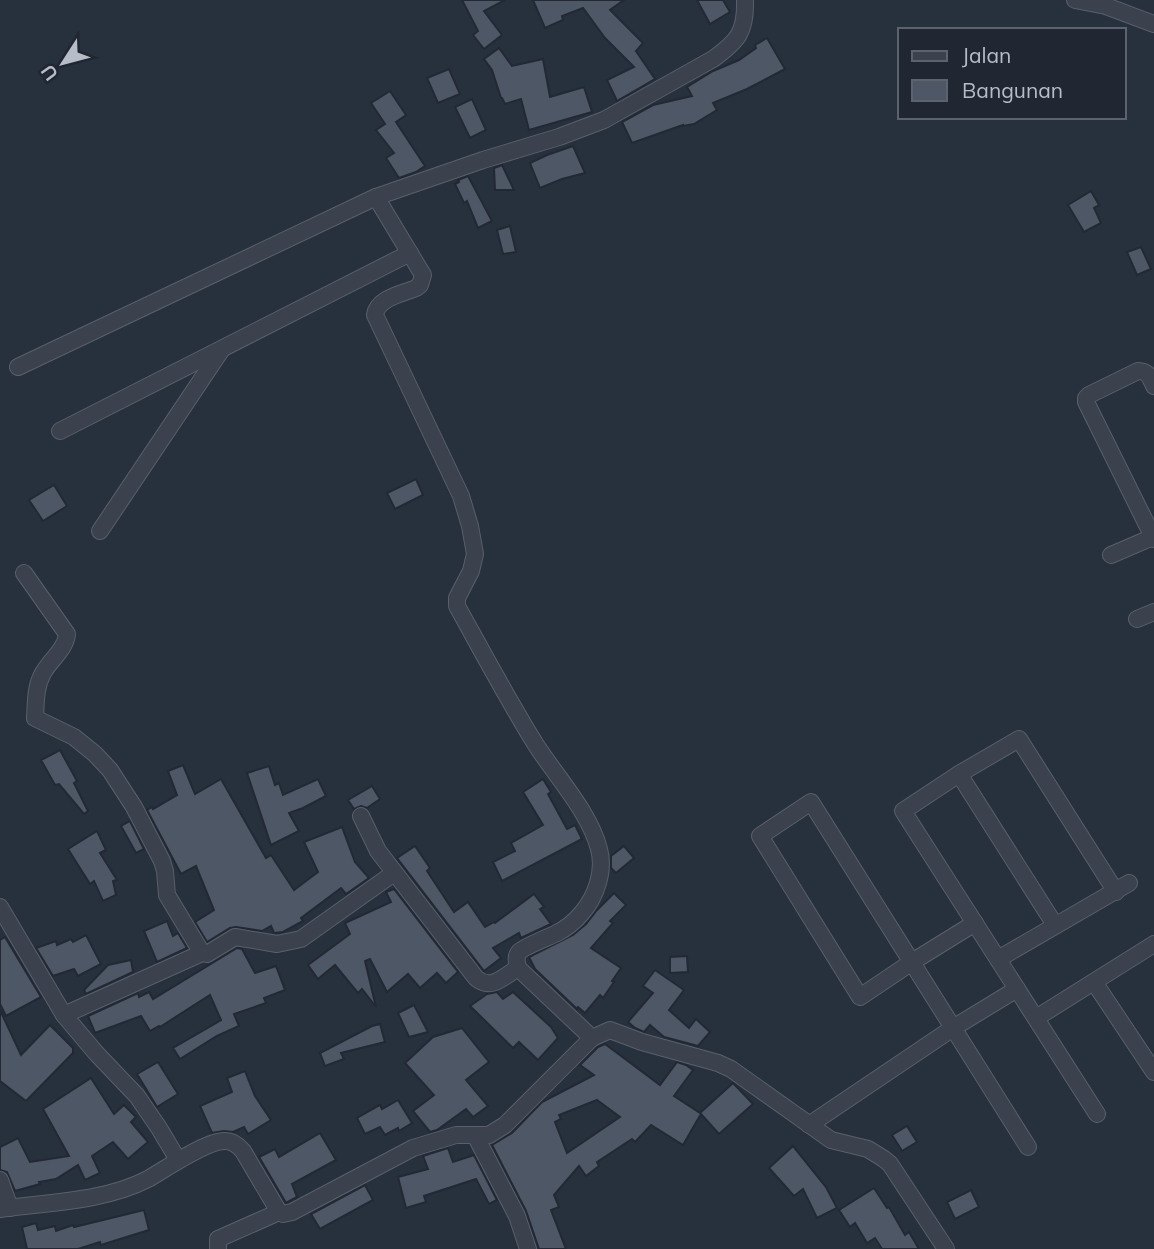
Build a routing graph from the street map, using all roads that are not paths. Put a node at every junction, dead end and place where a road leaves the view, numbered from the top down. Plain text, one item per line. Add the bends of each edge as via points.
1 (745, 0) edge
2 (1075, 0) edge
3 (1154, 24) edge
4 (376, 197) junction
5 (410, 253) junction
6 (224, 347) junction
7 (18, 367) dead end
8 (1154, 386) edge
9 (60, 431) dead end
10 (100, 531) dead end
11 (1154, 538) edge
12 (1111, 555) dead end
13 (24, 573) dead end
14 (1154, 612) edge
15 (1137, 619) dead end
16 (960, 774) junction
17 (361, 816) dead end
18 (394, 873) junction
19 (0, 907) edge
20 (975, 923) junction
21 (1055, 926) junction
22 (1153, 946) edge
23 (202, 953) junction
24 (998, 959) junction
25 (912, 962) junction
26 (518, 968) junction
27 (1094, 982) junction
28 (1017, 989) junction
29 (64, 1016) junction
30 (1035, 1018) junction
31 (953, 1028) junction
32 (592, 1038) junction
33 (1154, 1072) edge
34 (1097, 1114) dead end
35 (809, 1125) junction
36 (475, 1135) junction
37 (1028, 1147) dead end
38 (178, 1160) junction
39 (0, 1180) edge
40 (5, 1209) edge
41 (279, 1212) junction
42 (218, 1249) edge
43 (528, 1249) edge
44 (946, 1249) edge

1 - 4 street via 741,33 730,47 604,120
2 - 3 street
4 - 5 street
4 - 7 street
5 - 6 street
5 - 26 street via 423,275 421,285 379,304 375,315 461,496 470,526 475,554 457,607 599,849 596,890 581,914 560,932 520,950
6 - 9 street
6 - 10 street
8 - 11 street via 1148,374 1138,371 1086,398
11 - 12 street
13 - 23 street via 67,634 41,676 35,718 74,737 110,770 162,860 167,895
14 - 15 street
16 - 20 street via 903,811
16 - 21 street
16 - 21 street via 1019,738 1122,887
17 - 18 street
18 - 23 street via 300,939 277,944 235,937
18 - 26 street via 479,981 491,984
19 - 29 street
20 - 24 street
20 - 25 street
21 - 24 street
22 - 27 street
23 - 29 street
24 - 28 street
25 - 25 street via 811,802 760,836 860,997
25 - 31 street
26 - 32 street
27 - 30 street
27 - 33 street
28 - 30 street
28 - 31 street
29 - 38 street via 137,1096
30 - 34 street
31 - 35 street
31 - 37 street
32 - 35 street via 610,1030 718,1063
32 - 36 street via 505,1125 489,1135
35 - 44 street via 831,1140 868,1149 890,1164
36 - 41 street via 456,1135 413,1148 292,1212
36 - 43 street via 517,1216
38 - 40 street via 146,1180 110,1193
38 - 41 street via 218,1142 235,1144
39 - 40 street
41 - 42 street via 218,1239

